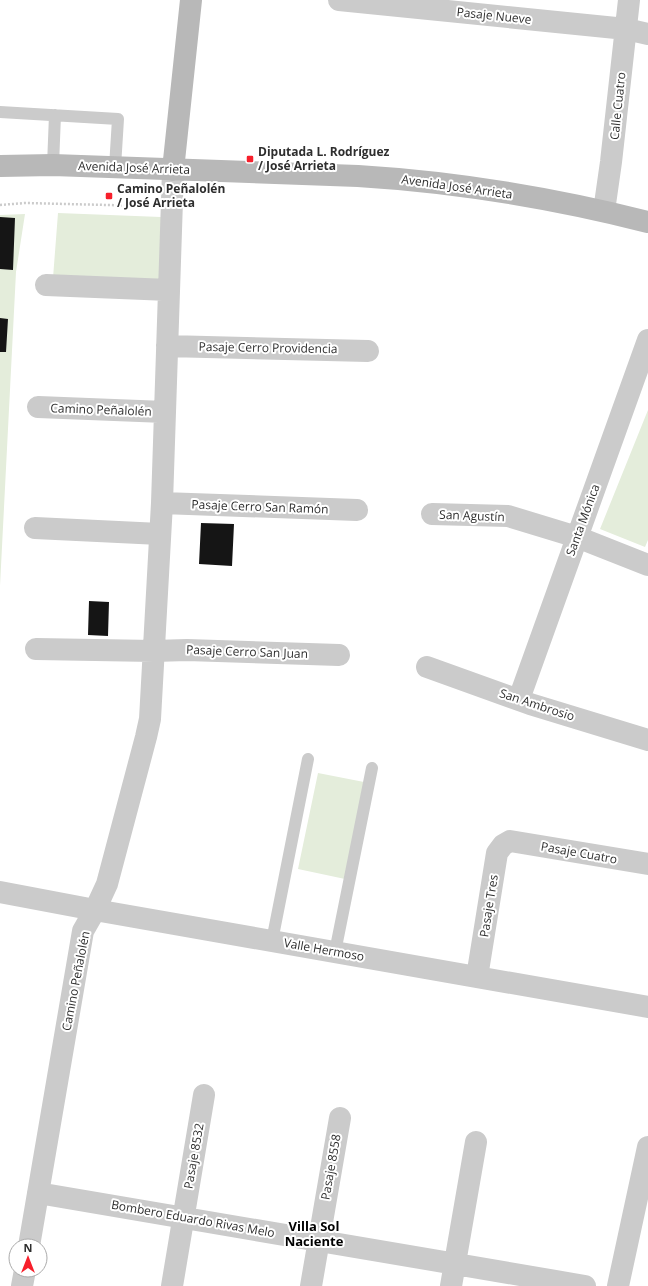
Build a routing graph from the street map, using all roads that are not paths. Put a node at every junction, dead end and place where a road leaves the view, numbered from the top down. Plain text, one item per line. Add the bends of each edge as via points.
1 (191, 0) edge
2 (339, 0) edge
3 (629, 0) edge
4 (626, 29) junction
5 (648, 34) edge
6 (0, 112) edge
7 (55, 115) junction
8 (53, 165) junction
9 (0, 166) edge
10 (116, 167) junction
11 (173, 170) junction
12 (604, 211) junction
13 (648, 222) edge
14 (46, 285) dead end
15 (169, 290) junction
16 (648, 340) edge
17 (167, 346) junction
18 (368, 351) dead end
19 (641, 383) edge
20 (38, 407) dead end
21 (165, 412) junction
22 (162, 503) junction
23 (357, 510) dead end
24 (432, 514) dead end
25 (35, 528) dead end
26 (160, 534) junction
27 (577, 537) junction
28 (648, 565) edge
29 (36, 649) dead end
30 (154, 651) junction
31 (339, 655) dead end
32 (427, 667) dead end
33 (519, 699) junction
34 (648, 740) edge
35 (308, 759) dead end
36 (372, 768) dead end
37 (510, 841) joint
38 (648, 864) edge
39 (0, 892) edge
40 (95, 910) junction
41 (272, 941) junction
42 (335, 952) junction
43 (477, 977) junction
44 (648, 1007) edge
45 (204, 1095) dead end
46 (340, 1118) dead end
47 (476, 1142) dead end
48 (648, 1147) edge
49 (38, 1193) junction
50 (184, 1217) junction
51 (30, 1238) edge
52 (319, 1241) junction
53 (454, 1264) junction
54 (172, 1286) edge
55 (310, 1286) edge
56 (450, 1286) edge
57 (585, 1286) edge
58 (618, 1286) edge

1 - 11 main road
2 - 4 street, Pasaje Nueve
3 - 4 street, Calle Cuatro
4 - 5 street, Pasaje Nueve
4 - 12 street, Calle Cuatro
6 - 7 lane
7 - 8 lane
7 - 10 lane via 118,119
8 - 9 main road, Avenida José Arrieta
8 - 10 main road, Avenida José Arrieta
10 - 11 main road, Avenida José Arrieta
11 - 12 main road, Avenida José Arrieta via 404,179 488,190
11 - 15 street, Camino Peñalolén
12 - 13 main road, Avenida José Arrieta
14 - 15 street
15 - 17 street, Camino Peñalolén
16 - 19 street, Santa Mónica
17 - 18 street, Pasaje Cerro Providencia
17 - 21 street, Camino Peñalolén
19 - 27 street, Santa Mónica
20 - 21 street, Camino Peñalolén
21 - 22 street, Camino Peñalolén
22 - 23 street, Pasaje Cerro San Ramón
22 - 26 street, Camino Peñalolén
24 - 27 street, San Agustín via 508,516
25 - 26 street
26 - 30 street, Camino Peñalolén
27 - 28 street, San Agustín
27 - 33 street, Santa Mónica
29 - 30 street
30 - 31 street, Pasaje Cerro San Juan
30 - 40 street, Camino Peñalolén via 150,719 146,737 107,884
32 - 33 street, San Ambrosio
33 - 34 street, San Ambrosio
35 - 41 lane
36 - 42 lane
37 - 38 street, Pasaje Cuatro
37 - 43 street, Pasaje Tres via 497,853
39 - 40 street, Valle Hermoso
40 - 41 street, Valle Hermoso
40 - 49 street, Camino Peñalolén via 83,931
41 - 42 street, Valle Hermoso
42 - 43 street, Valle Hermoso
43 - 44 street, Valle Hermoso
45 - 50 street, Pasaje 8532
46 - 52 street, Pasaje 8558
47 - 53 street
48 - 58 street
49 - 50 street, Bombero Eduardo Rivas Melo
49 - 51 street, Camino Peñalolén
50 - 52 street, Bombero Eduardo Rivas Melo
50 - 54 street, Pasaje 8532
52 - 53 street, Bombero Eduardo Rivas Melo
52 - 55 street, Pasaje 8558
53 - 56 street
53 - 57 street, Bombero Eduardo Rivas Melo

